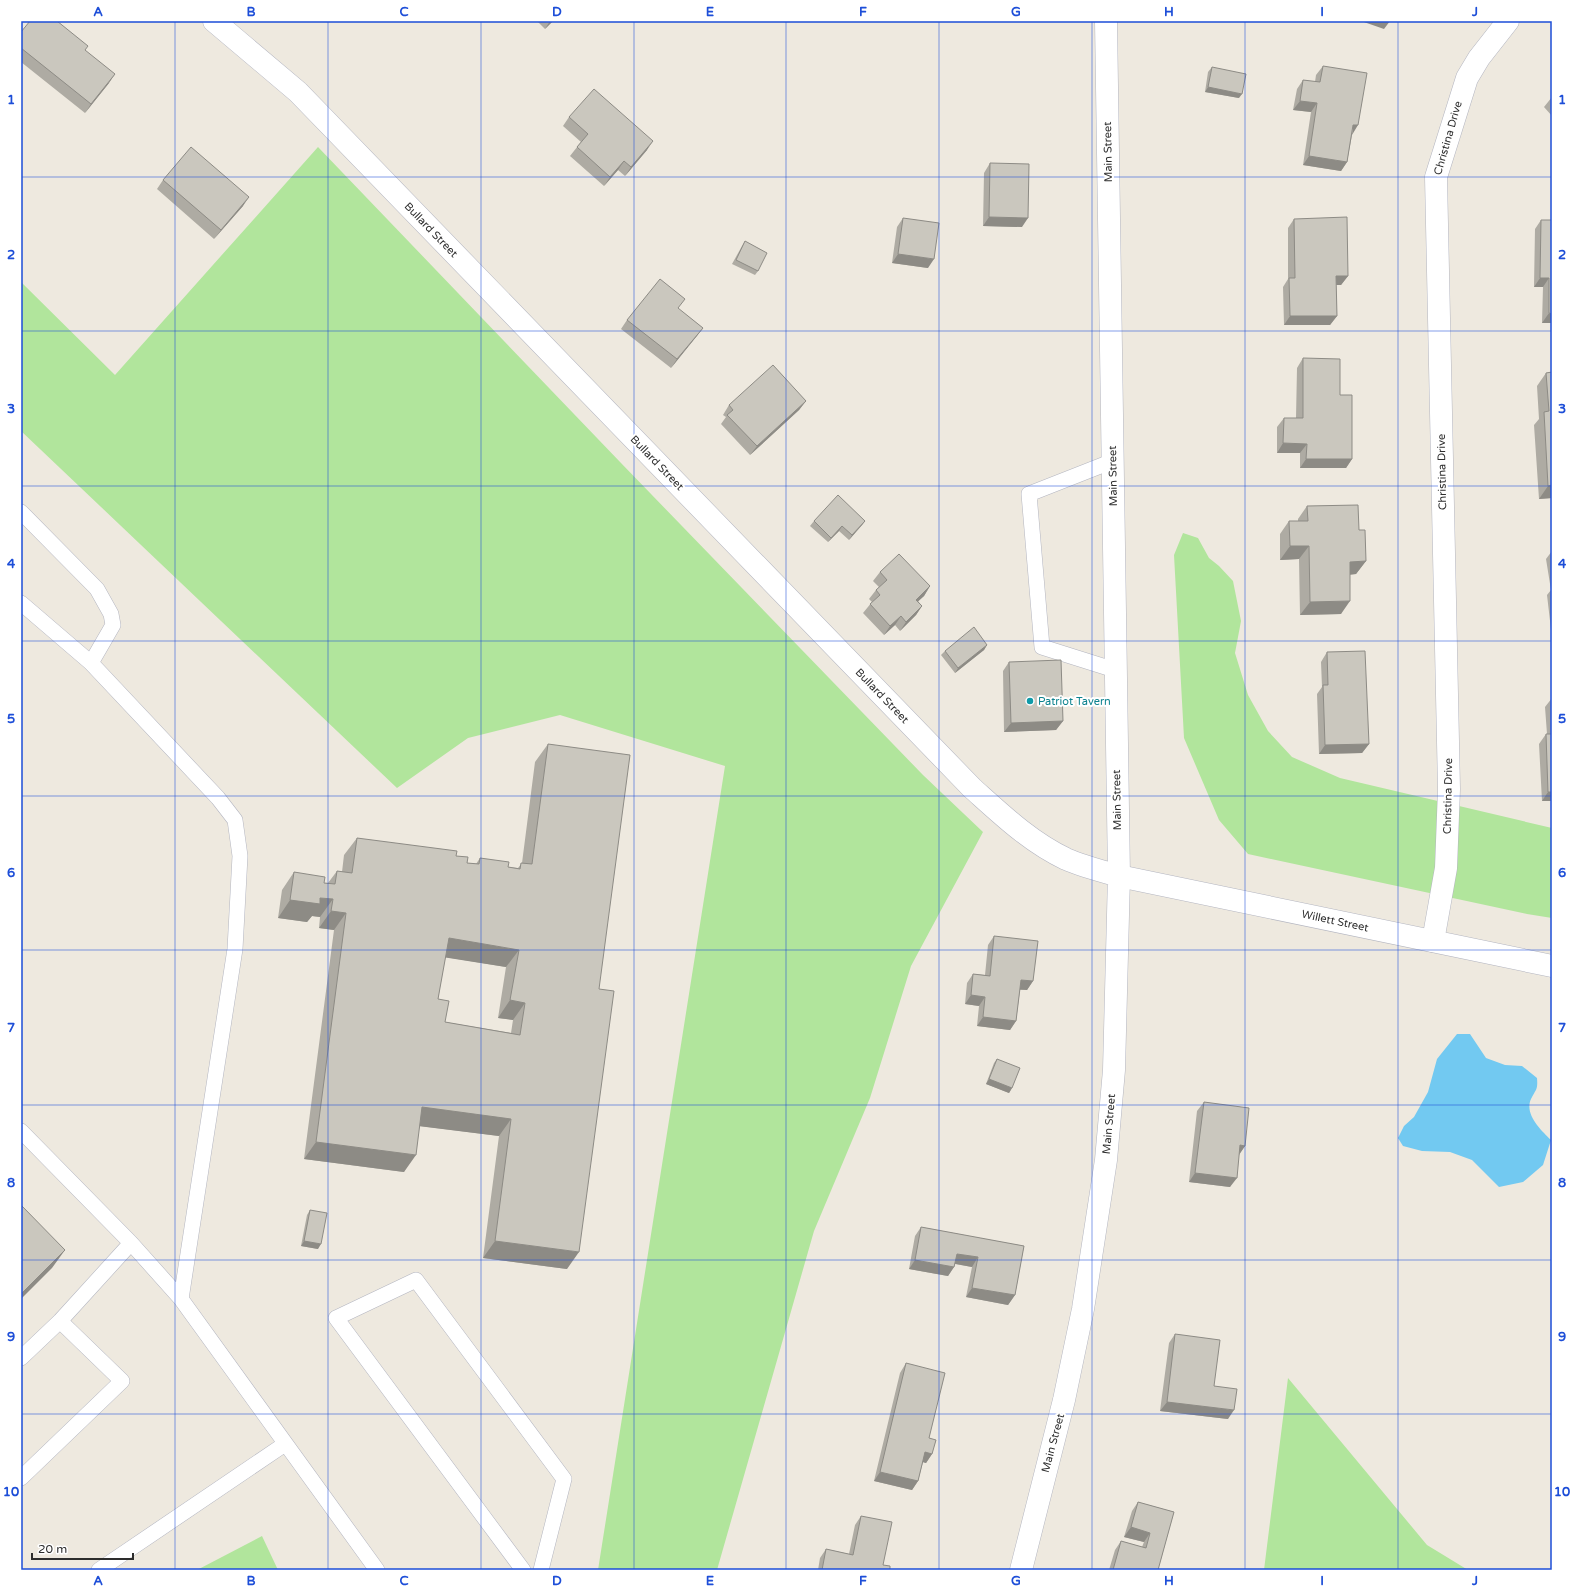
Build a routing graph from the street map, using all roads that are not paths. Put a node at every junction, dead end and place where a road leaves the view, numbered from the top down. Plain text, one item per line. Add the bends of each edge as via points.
1 (214, 21) edge
2 (1106, 21) edge
3 (1508, 21) edge
4 (1113, 461) junction
5 (21, 512) edge
6 (21, 604) edge
7 (91, 663) junction
8 (1115, 670) junction
9 (1119, 876) junction
10 (1434, 941) junction
11 (1552, 966) edge
12 (21, 1131) edge
13 (131, 1244) junction
14 (181, 1299) junction
15 (60, 1321) junction
16 (21, 1358) edge
17 (285, 1444) junction
18 (21, 1478) edge
19 (99, 1570) edge
20 (377, 1570) edge
21 (523, 1570) edge
22 (541, 1570) edge
23 (1021, 1570) edge

1 - 9 main road, Bullard Street via 298,92 972,788 1011,823 1047,848 1067,859
2 - 4 main road, Main Street
3 - 10 main road, Christina Drive via 1466,78 1436,177 1449,789 1446,868
4 - 8 main road, Main Street
4 - 8 lane via 1029,494 1042,646
5 - 7 lane via 97,589 111,614 113,625
6 - 7 lane
7 - 14 lane via 218,798 235,820 240,856 235,949
8 - 9 main road, Main Street
9 - 10 main road, Willett Street
9 - 23 main road, Main Street via 1114,1070 1104,1175 1083,1309 1064,1400
10 - 11 main road, Willett Street
12 - 13 lane
13 - 14 lane
13 - 15 lane
14 - 17 lane
15 - 16 lane
15 - 18 lane via 122,1381
17 - 19 lane
17 - 20 lane
21 - 22 lane via 336,1318 416,1280 564,1479

